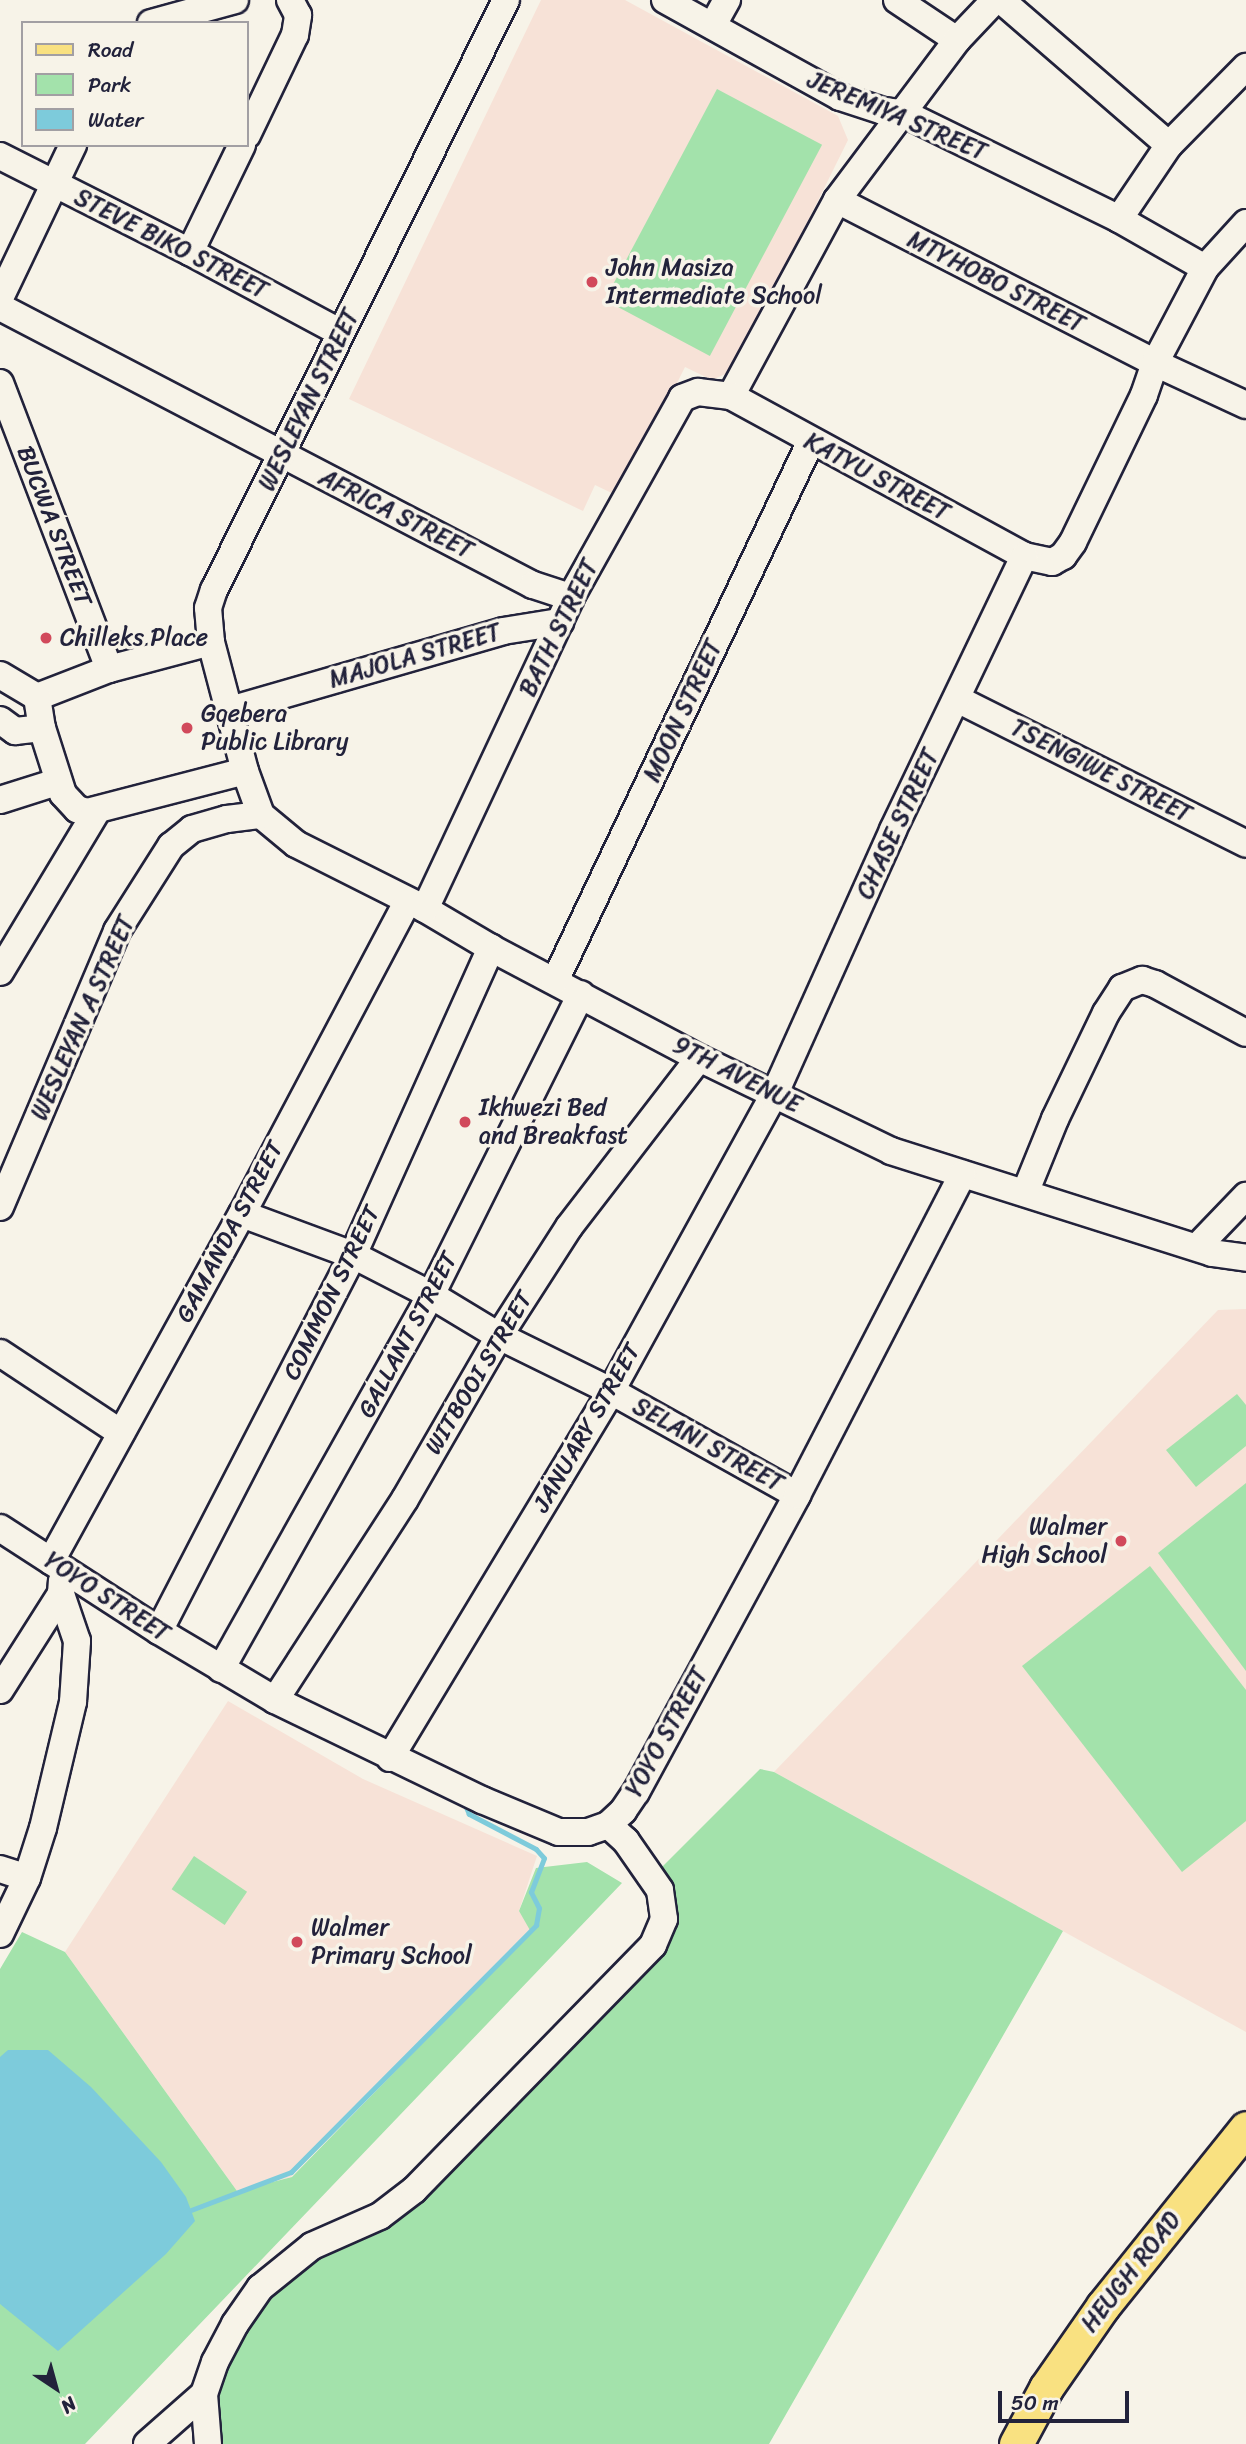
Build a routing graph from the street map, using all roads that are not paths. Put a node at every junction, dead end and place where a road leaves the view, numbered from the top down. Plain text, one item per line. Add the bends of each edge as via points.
1 (235, 0) edge
2 (290, 0) edge
3 (506, 0) edge
4 (665, 0) edge
5 (727, 0) edge
6 (897, 0) edge
7 (995, 0) edge
8 (1001, 0) edge
9 (158, 21) edge
10 (713, 25) junction
11 (957, 40) junction
12 (1246, 67) edge
13 (903, 113) junction
14 (248, 133) edge
15 (1170, 145) junction
16 (72, 147) edge
17 (241, 147) edge
18 (0, 156) edge
19 (54, 183) junction
20 (837, 200) junction
21 (1119, 219) junction
22 (1246, 223) edge
23 (190, 251) junction
24 (1205, 268) junction
25 (0, 298) edge
26 (0, 307) edge
27 (341, 333) junction
28 (1155, 363) junction
29 (0, 383) edge
30 (731, 396) junction
31 (1246, 405) edge
32 (811, 441) junction
33 (283, 455) junction
34 (1024, 556) junction
35 (572, 597) junction
36 (560, 622) junction
37 (211, 642) junction
38 (108, 669) junction
39 (5, 684) edge
40 (37, 697) junction
41 (957, 699) junction
42 (230, 710) junction
43 (0, 720) edge
44 (42, 728) junction
45 (245, 771) junction
46 (57, 782) junction
47 (0, 800) edge
48 (96, 812) junction
49 (261, 815) junction
50 (1246, 844) edge
51 (416, 906) junction
52 (491, 948) junction
53 (0, 972) edge
54 (555, 981) junction
55 (581, 994) junction
56 (1246, 1033) edge
57 (699, 1058) junction
58 (775, 1093) junction
59 (963, 1174) junction
60 (1026, 1193) junction
61 (1246, 1196) edge
62 (0, 1207) edge
63 (242, 1214) junction
64 (1197, 1247) junction
65 (353, 1255) junction
66 (1246, 1258) edge
67 (431, 1295) junction
68 (499, 1336) junction
69 (0, 1353) edge
70 (611, 1391) junction
71 (121, 1433) junction
72 (797, 1495) junction
73 (1, 1530) edge
74 (58, 1574) junction
75 (159, 1630) junction
76 (221, 1669) junction
77 (0, 1690) edge
78 (275, 1700) junction
79 (390, 1758) junction
80 (608, 1825) junction
81 (0, 1869) edge
82 (27, 1878) junction
83 (0, 1934) edge
84 (1246, 2128) edge
85 (1246, 2152) edge
86 (204, 2394) junction
87 (1022, 2434) edge
88 (147, 2444) edge
89 (208, 2444) edge

1 - 9 street
2 - 14 street via 298,15 295,35
3 - 27 street, WESLEYAN STREET
4 - 10 street, JEREMIYA STREET
5 - 10 street
6 - 11 street
7 - 11 street
8 - 15 street
10 - 13 street, JEREMIYA STREET via 840,97
11 - 13 street
12 - 15 street
13 - 20 street
13 - 21 street, JEREMIYA STREET
15 - 21 street
16 - 19 street
17 - 23 street
18 - 19 street, STEVE BIKO STREET
19 - 23 street, STEVE BIKO STREET
19 - 25 street
20 - 28 street, MTYHOBO STREET
20 - 30 street
21 - 24 street, JEREMIYA STREET
22 - 24 street
23 - 27 street, STEVE BIKO STREET
24 - 28 street
26 - 33 street, AFRICA STREET
27 - 33 street, WESLEYAN STREET
28 - 31 street, MTYHOBO STREET
28 - 34 street via 1113,460 1063,556 1045,563
29 - 38 street, BUCWA STREET
30 - 32 street, KATYU STREET
30 - 35 street, BATH STREET via 698,392 682,398
32 - 34 street, KATYU STREET
32 - 54 street, MOON STREET
33 - 35 street, AFRICA STREET via 533,585
33 - 37 street, WESLEYAN STREET via 214,590 208,608
34 - 41 street, CHASE STREET
35 - 36 street, BATH STREET
36 - 42 street, MAJOLA STREET via 503,631
36 - 51 street, BATH STREET
37 - 38 street
37 - 42 street, WESLEYAN STREET
38 - 40 street
39 - 40 street
40 - 44 street
41 - 50 street, TSENGIWE STREET
41 - 58 street, CHASE STREET
42 - 45 street, WESLEYAN STREET
43 - 44 street via 15,731
44 - 46 street
45 - 48 street
45 - 49 street, WESLEYAN STREET
46 - 47 street
46 - 48 street via 77,809
48 - 53 street
49 - 51 street, 9TH AVENUE via 296,844
49 - 62 street, WESLEYAN A STREET via 192,829 171,846 117,930
51 - 52 street, 9TH AVENUE
51 - 63 street, GAMANDA STREET
52 - 54 street, 9TH AVENUE
52 - 65 street, COMMON STREET
54 - 55 street, 9TH AVENUE
55 - 57 street, 9TH AVENUE
55 - 67 street, GALLANT STREET
56 - 60 street via 1155,984 1142,980 1122,988 1055,1119
57 - 58 street, 9TH AVENUE
57 - 68 street, WITBOOI STREET via 569,1227
58 - 59 street, 9TH AVENUE via 891,1151
58 - 70 street, JANUARY STREET
59 - 60 street, 9TH AVENUE
59 - 72 street, YOYO STREET
60 - 64 street, 9TH AVENUE
61 - 64 street
63 - 65 street, SELANI STREET
63 - 71 street, GAMANDA STREET
64 - 66 street, 9TH AVENUE
65 - 67 street, SELANI STREET
65 - 75 street, COMMON STREET
67 - 68 street, SELANI STREET
67 - 76 street, GALLANT STREET
68 - 70 street, SELANI STREET
68 - 78 street, WITBOOI STREET via 405,1499
69 - 71 street
70 - 72 street, SELANI STREET
70 - 79 street, JANUARY STREET
71 - 74 street, GAMANDA STREET
72 - 80 street, YOYO STREET via 636,1792
73 - 74 street, YOYO STREET
74 - 75 street, YOYO STREET
74 - 77 street, GAMANDA STREET
74 - 82 street via 76,1641 73,1702
75 - 76 street, YOYO STREET
76 - 78 street, YOYO STREET
78 - 79 street, YOYO STREET
79 - 80 street, YOYO STREET via 559,1832 577,1834
80 - 86 street via 626,1841 660,1890 664,1919 653,1945 414,2190 380,2216 312,2246 260,2288 235,2324
81 - 82 street
82 - 83 street
84 - 87 main road, HEUGH ROAD via 1103,2306 1046,2388
85 - 87 main road, HEUGH ROAD
86 - 88 street
86 - 89 street

